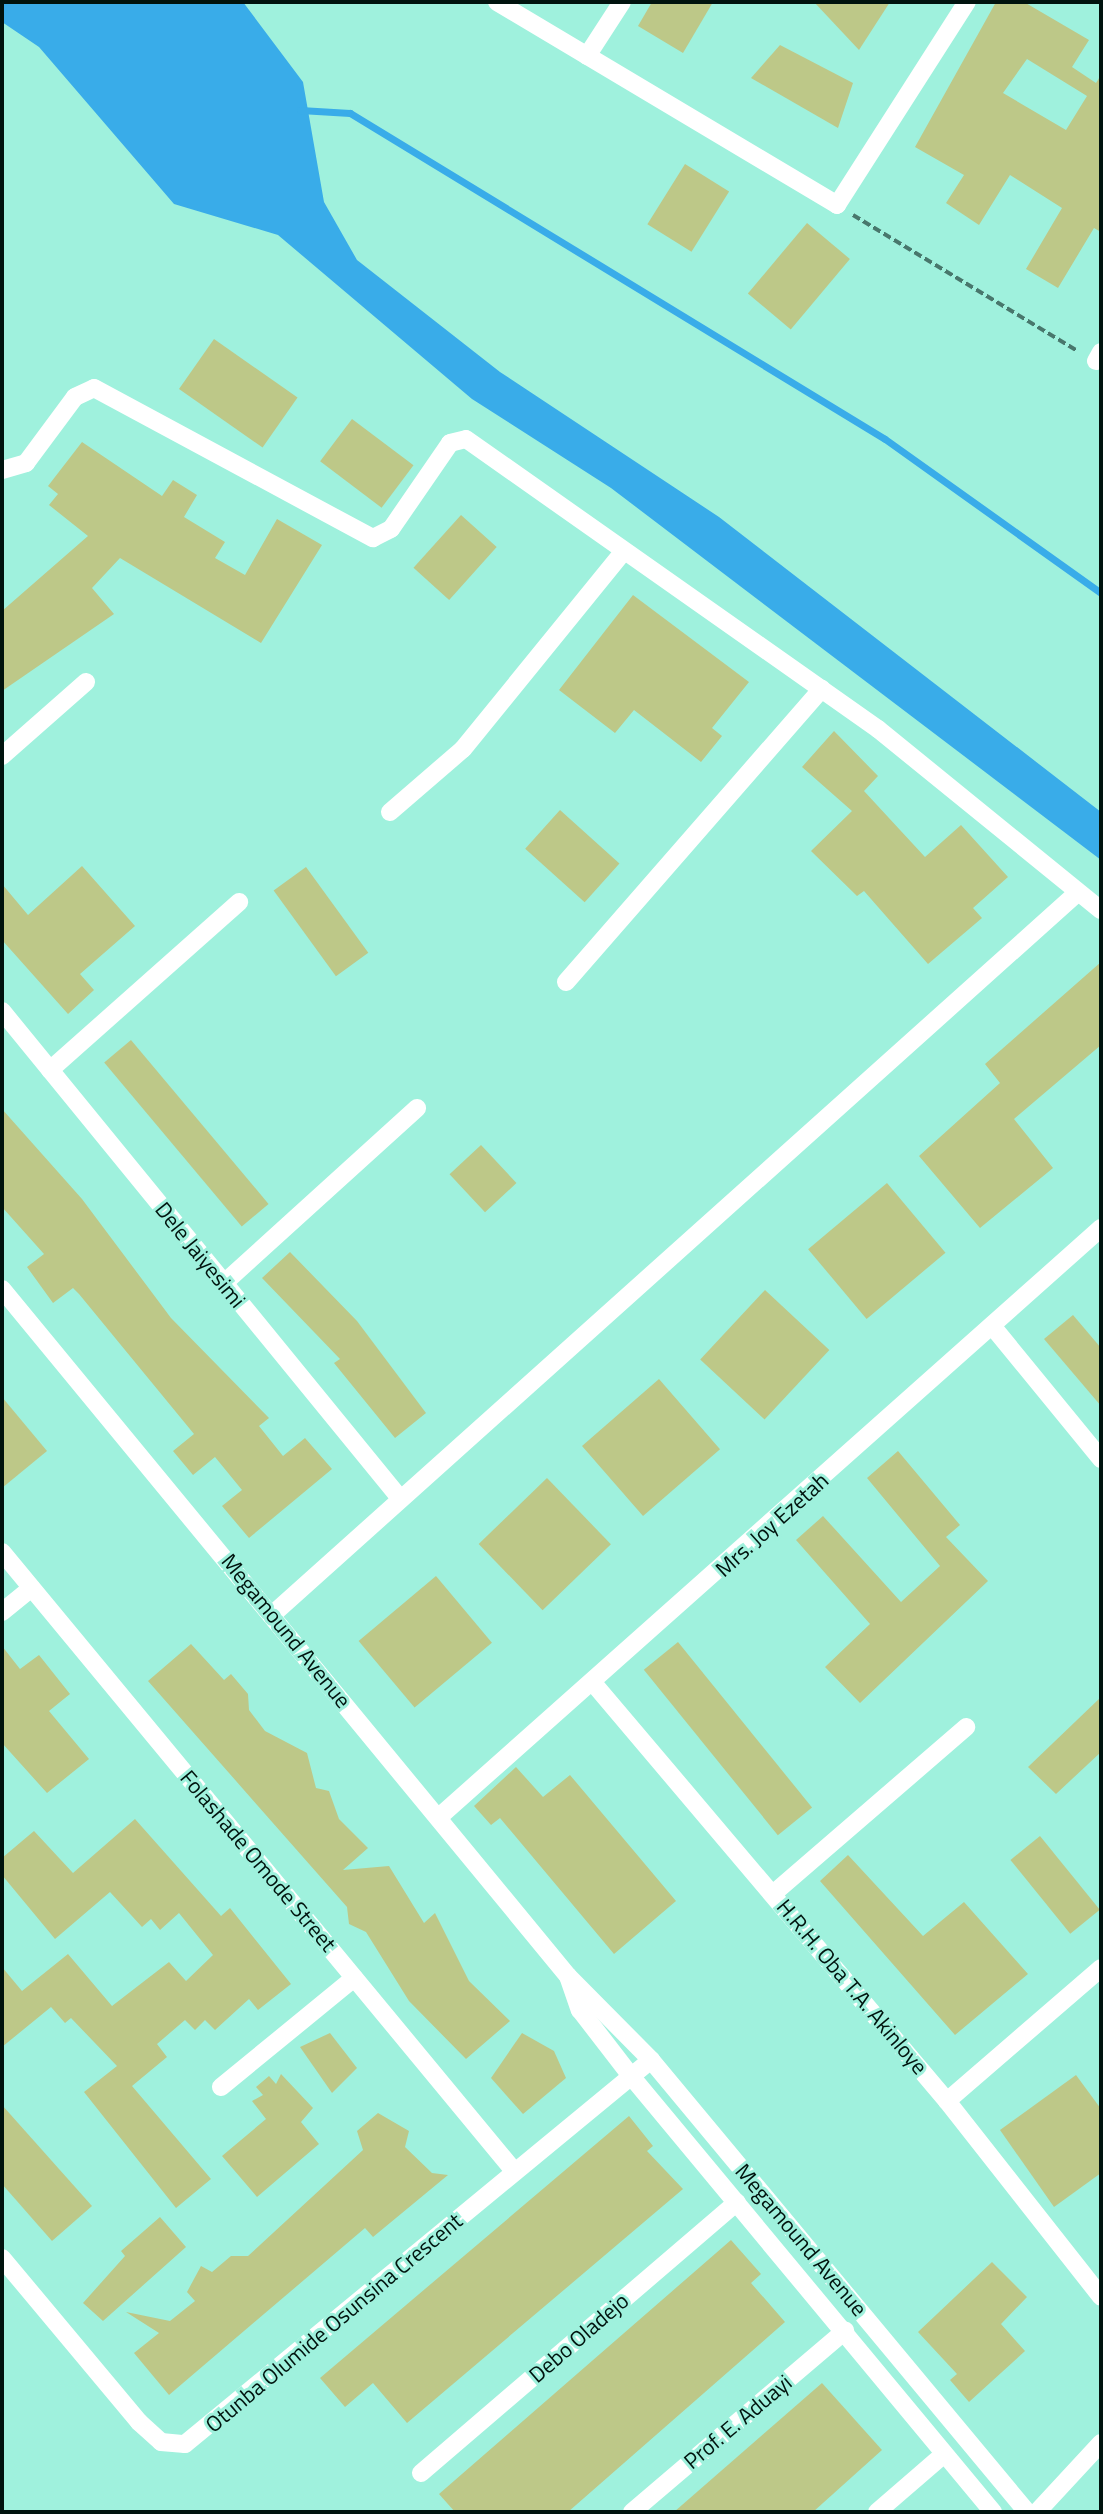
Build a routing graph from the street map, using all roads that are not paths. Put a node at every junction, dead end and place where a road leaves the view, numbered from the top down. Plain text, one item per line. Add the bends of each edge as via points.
1 (497, 2) edge
2 (622, 2) edge
3 (967, 2) edge
4 (587, 56) junction
5 (2, 470) edge
6 (624, 551) junction
7 (86, 682) dead end
8 (822, 689) junction
9 (2, 756) edge
10 (390, 812) dead end
11 (1077, 893) junction
12 (239, 902) dead end
13 (1101, 910) edge
14 (566, 982) dead end
15 (2, 1011) edge
16 (50, 1070) junction
17 (417, 1108) dead end
18 (1101, 1228) edge
19 (223, 1284) junction
20 (2, 1289) edge
21 (993, 1327) junction
22 (1101, 1459) edge
23 (399, 1497) junction
24 (2, 1552) edge
25 (32, 1588) junction
26 (2, 1612) edge
27 (273, 1614) junction
28 (594, 1684) junction
29 (966, 1727) dead end
30 (439, 1817) junction
31 (774, 1893) junction
32 (1101, 1968) edge
33 (568, 1976) junction
34 (354, 1978) junction
35 (651, 2060) junction
36 (631, 2076) junction
37 (221, 2087) dead end
38 (947, 2101) junction
39 (514, 2171) junction
40 (737, 2202) junction
41 (2, 2258) edge
42 (1101, 2297) edge
43 (845, 2331) junction
44 (1101, 2443) edge
45 (943, 2455) junction
46 (421, 2473) dead end
47 (632, 2512) edge
48 (877, 2512) edge
49 (993, 2512) edge
50 (1027, 2512) edge
51 (1037, 2512) edge

1 - 4 street
2 - 4 street
3 - 4 street via 837,205
5 - 6 street via 26,463 75,397 94,388 364,538 391,529 450,443 466,439
6 - 8 street
6 - 10 street via 463,749
7 - 9 street
8 - 11 street via 984,810
8 - 14 street
11 - 13 street
11 - 23 street
12 - 16 street
15 - 16 street, Dele Jaiyesimi
16 - 19 street, Dele Jaiyesimi
17 - 19 street
18 - 21 street, Mrs. Joy Ezetah
19 - 23 street, Dele Jaiyesimi
20 - 27 street, Megamound Avenue
21 - 22 street
21 - 28 street, Mrs. Joy Ezetah
23 - 27 street
24 - 25 street, Folashade Omode Street
25 - 26 street
25 - 34 street, Folashade Omode Street
27 - 30 street, Megamound Avenue
28 - 30 street, Mrs. Joy Ezetah
28 - 31 street, H.R.H. Oba T.A. Akinloye
29 - 31 street
30 - 33 street, Megamound Avenue
31 - 38 street, H.R.H. Oba T.A. Akinloye
32 - 38 street
33 - 35 street, Megamound Avenue
33 - 36 street, Megamound Avenue via 580,2010
34 - 37 street
34 - 39 street, Folashade Omode Street
35 - 36 street, Otunba Olumide Osunsina Crescent
35 - 50 street, Megamound Avenue
36 - 39 street, Otunba Olumide Osunsina Crescent
36 - 40 street, Megamound Avenue
38 - 42 street, H.R.H. Oba T.A. Akinloye
39 - 41 street, Otunba Olumide Osunsina Crescent via 185,2444 161,2442 139,2422
40 - 43 street, Megamound Avenue
40 - 46 street, Debo Oladejo
43 - 45 street, Megamound Avenue
43 - 47 street, Prof. E. Aduayi
44 - 51 street
45 - 48 street
45 - 49 street, Megamound Avenue

